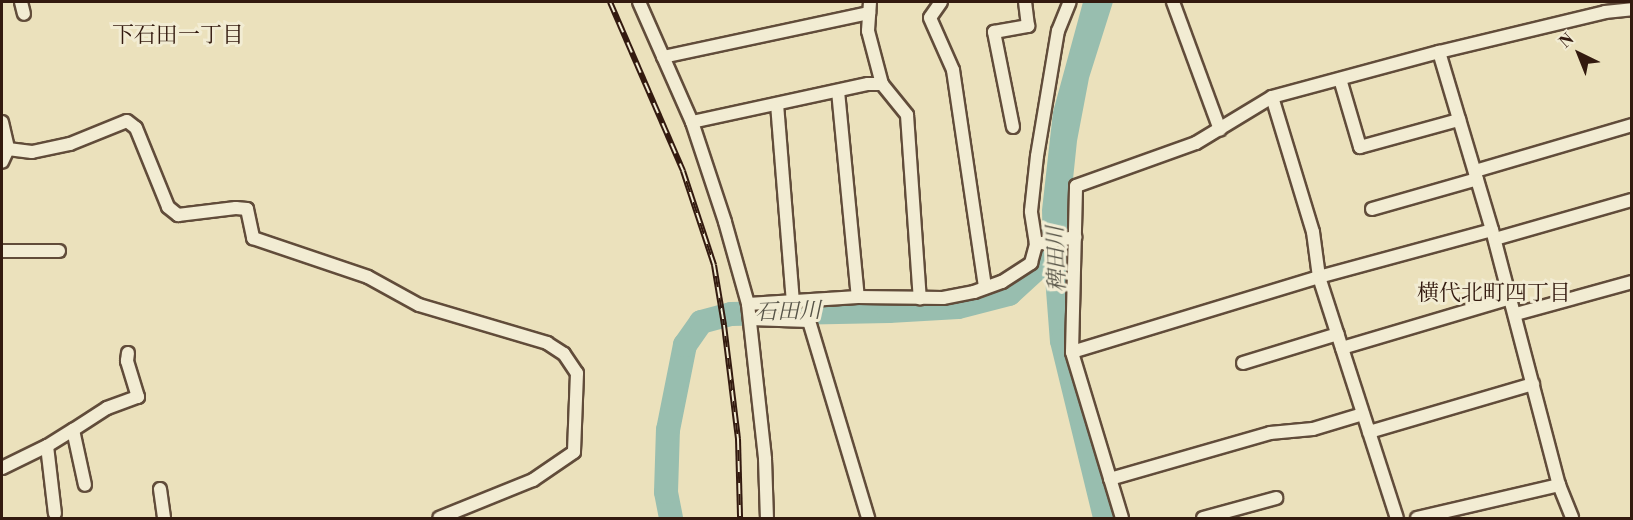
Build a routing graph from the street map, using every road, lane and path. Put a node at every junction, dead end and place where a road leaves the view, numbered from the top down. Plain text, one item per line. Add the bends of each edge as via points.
1 (21, 2) edge
2 (639, 2) edge
3 (940, 2) edge
4 (1025, 2) edge
5 (1070, 2) edge
6 (1173, 2) edge
7 (869, 7) edge
8 (1632, 9) edge
9 (24, 15) dead end
10 (1439, 52) junction
11 (663, 57) junction
12 (1340, 79) junction
13 (882, 84) junction
14 (838, 91) junction
15 (1272, 97) junction
16 (777, 104) junction
17 (1459, 120) junction
18 (2, 122) edge
19 (692, 123) junction
20 (1632, 125) edge
21 (1013, 127) dead end
22 (1220, 129) junction
23 (8, 149) junction
24 (2, 162) edge
25 (1476, 175) junction
26 (1632, 200) edge
27 (1372, 209) dead end
28 (1494, 235) junction
29 (1075, 237) junction
30 (1036, 244) junction
31 (2, 251) edge
32 (59, 251) dead end
33 (1319, 277) junction
34 (1632, 282) edge
35 (985, 288) junction
36 (858, 297) junction
37 (1511, 298) junction
38 (920, 299) junction
39 (793, 301) junction
40 (748, 304) junction
41 (1516, 314) junction
42 (750, 319) junction
43 (1338, 334) junction
44 (1342, 348) junction
45 (1072, 352) junction
46 (128, 353) dead end
47 (1243, 363) dead end
48 (1533, 384) junction
49 (1363, 414) junction
50 (73, 430) junction
51 (1369, 432) junction
52 (48, 446) junction
53 (2, 468) edge
54 (1110, 480) junction
55 (85, 485) dead end
56 (1559, 485) junction
57 (160, 489) dead end
58 (1275, 498) dead end
59 (55, 514) dead end
60 (1568, 517) edge
61 (164, 519) edge
62 (439, 519) edge
63 (767, 519) edge
64 (868, 519) edge
65 (1122, 519) edge
66 (1203, 519) edge
67 (1397, 519) edge
68 (1417, 519) edge

1 - 9 street
2 - 11 street
3 - 35 street via 930,18 952,70
4 - 21 street via 1028,26 994,32
5 - 30 street via 1058,31 1037,156 1031,211
6 - 22 street
7 - 11 street
7 - 13 street via 868,32
8 - 10 street
10 - 12 street
10 - 17 street
11 - 19 street
12 - 15 street
12 - 17 street via 1360,147
13 - 14 street
13 - 38 street via 907,116
14 - 16 street
14 - 36 street
15 - 22 street
15 - 33 street via 1313,232
16 - 19 street
16 - 39 street
17 - 25 street
18 - 23 street
19 - 40 street
20 - 25 street
22 - 29 street via 1196,143 1076,186
23 - 24 street
23 - 62 street via 32,152 69,144 127,121 136,128 168,207 178,215 247,209 253,238 368,278 419,305 547,343 564,354 578,373 574,452 534,480
25 - 27 street
25 - 28 street
26 - 28 street
28 - 33 street
28 - 37 street
29 - 30 street
29 - 45 street
30 - 35 street via 1031,263
31 - 32 street
33 - 43 street
33 - 45 street
34 - 41 street
35 - 38 street
36 - 38 street
36 - 39 street
37 - 41 street
37 - 44 street
39 - 40 street
40 - 42 street
41 - 48 street
42 - 63 street via 764,447
42 - 64 street via 809,321
43 - 44 street
43 - 47 street
44 - 49 street
45 - 54 street
46 - 50 street via 138,397 107,408
48 - 51 street
48 - 56 street
49 - 51 street
49 - 54 street via 1313,429 1270,433
50 - 52 street
50 - 55 street
51 - 67 street
52 - 53 street
52 - 59 street
54 - 65 street
56 - 60 street
56 - 68 street
57 - 61 street
58 - 66 street

